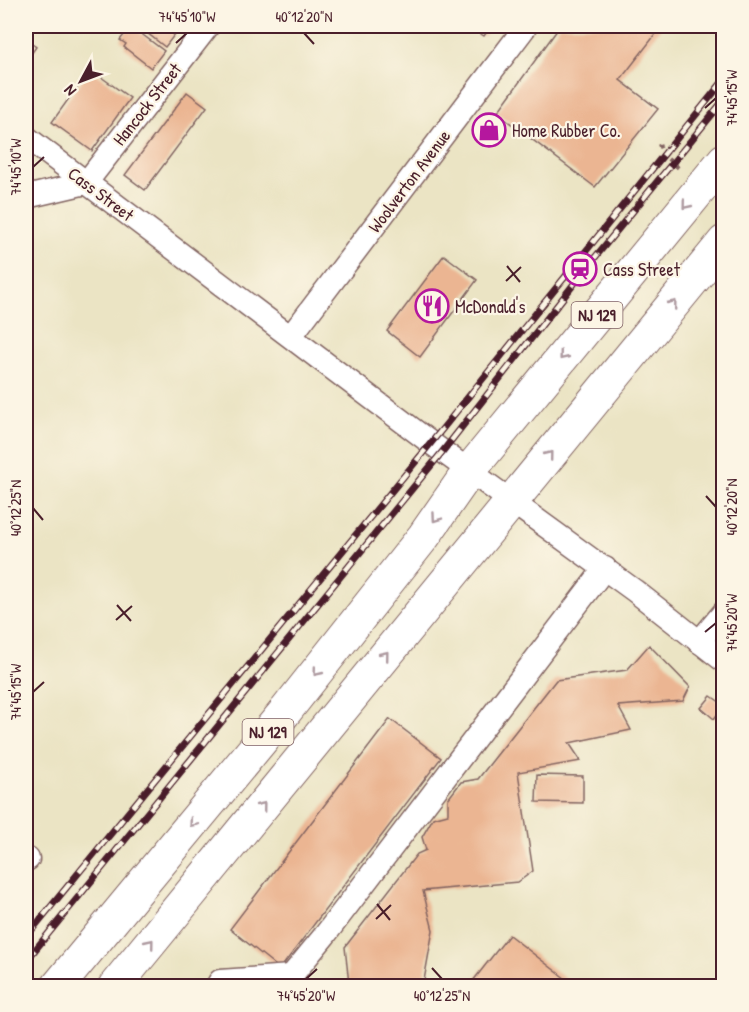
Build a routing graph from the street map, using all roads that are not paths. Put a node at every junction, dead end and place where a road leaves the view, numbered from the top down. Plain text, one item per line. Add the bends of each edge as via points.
1 (207, 26) edge
2 (526, 26) edge
3 (26, 137) edge
4 (723, 160) edge
5 (86, 183) junction
6 (26, 197) edge
7 (723, 242) edge
8 (291, 336) junction
9 (470, 470) junction
10 (512, 500) junction
11 (605, 568) junction
12 (723, 612) edge
13 (699, 642) junction
14 (723, 660) edge
15 (287, 981) edge
16 (58, 987) edge
17 (116, 987) edge
18 (217, 987) edge

1 - 5 street, Hancock Street
2 - 8 street, Woolverton Avenue
3 - 5 street, Cass Street
4 -> 9 highway, NJ 129
5 - 6 street
5 - 8 street, Cass Street
10 -> 7 highway, NJ 129
8 - 9 street, Cass Street
9 - 10 street, Cass Street
9 -> 16 highway, NJ 129 via 380,593
10 - 11 street, Cass Street
17 -> 10 highway, NJ 129
11 - 13 street, Cass Street
11 - 15 street
12 - 13 street
13 - 14 street, Cass Street
15 - 18 street via 220,981

